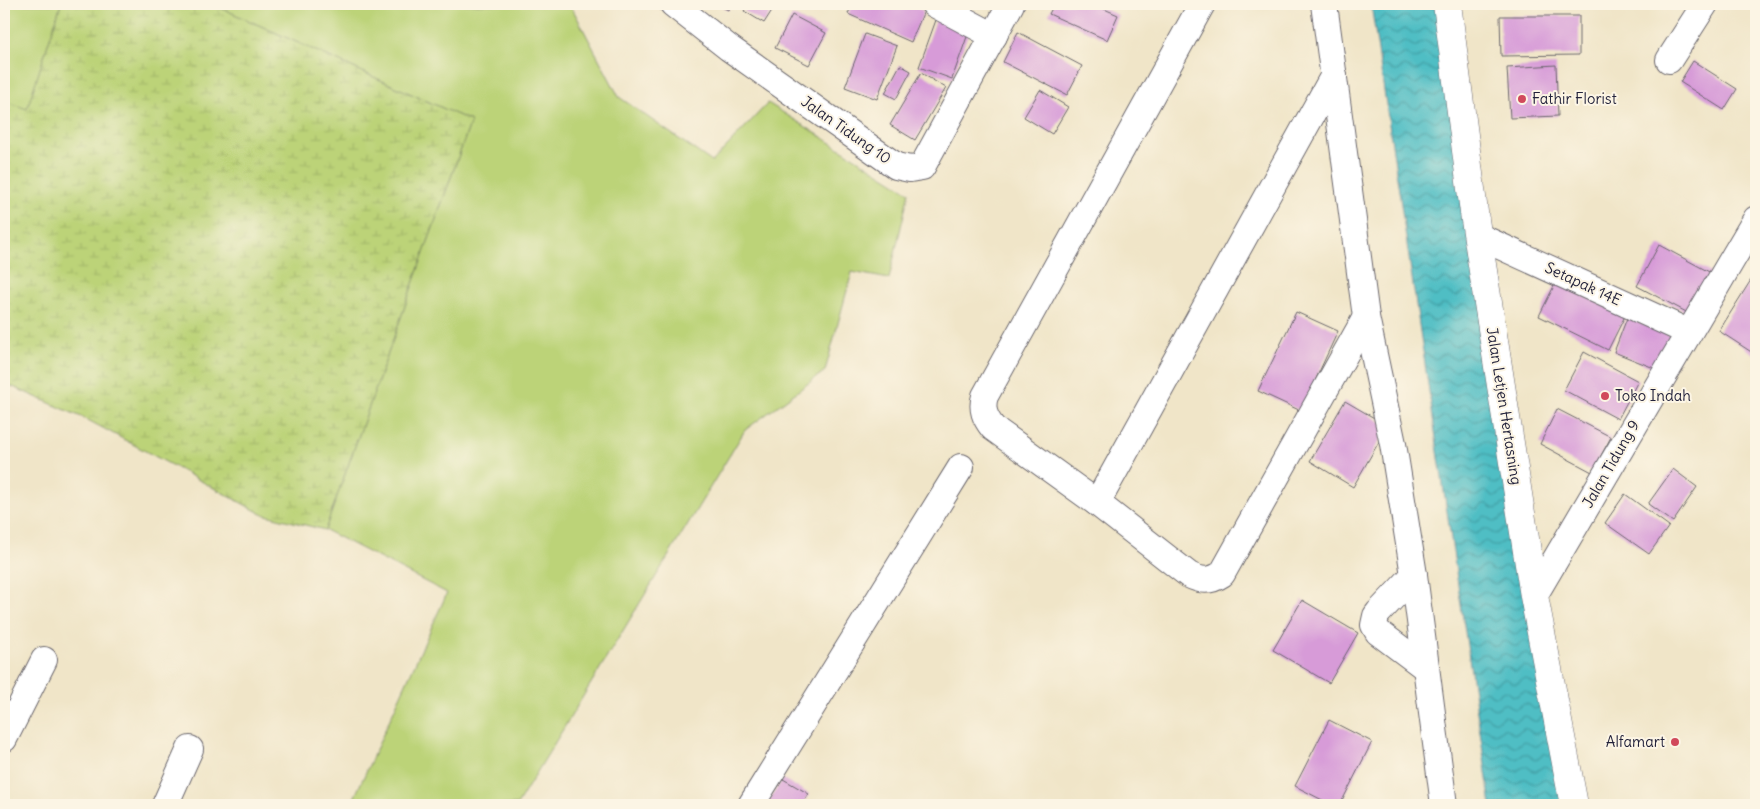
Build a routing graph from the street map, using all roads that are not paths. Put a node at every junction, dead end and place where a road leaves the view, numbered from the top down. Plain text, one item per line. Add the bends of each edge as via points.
1 (673, 4) edge
2 (934, 4) edge
3 (1011, 4) edge
4 (1202, 4) edge
5 (1324, 4) edge
6 (1447, 4) edge
7 (1705, 4) edge
8 (994, 36) junction
9 (1669, 60) dead end
10 (1334, 75) junction
11 (1756, 219) edge
12 (1478, 236) junction
13 (1366, 317) junction
14 (1688, 332) junction
15 (961, 467) dead end
16 (1098, 503) junction
17 (1414, 576) junction
18 (1534, 596) junction
19 (44, 660) dead end
20 (1426, 668) junction
21 (4, 739) edge
22 (190, 749) dead end
23 (165, 805) edge
24 (750, 805) edge
25 (1444, 805) edge
26 (1574, 805) edge

1 - 8 street, Jalan Tidung 10 via 729,48 896,166 910,169 922,167
2 - 8 street
3 - 8 street, Jalan Tidung 10
4 - 16 street via 983,404 986,420 992,428
5 - 10 street
6 - 12 street, Jalan Letjen Hertasning
7 - 9 street
10 - 13 street
10 - 16 street
11 - 14 street, Jalan Tidung 9
12 - 14 street, Setapak 14E
12 - 18 street, Jalan Letjen Hertasning
13 - 16 street via 1222,574 1208,580 1189,575
13 - 17 street via 1393,444
14 - 18 street, Jalan Tidung 9
15 - 24 street
17 - 20 street
17 - 20 street via 1379,612 1374,625 1378,632
18 - 26 street, Jalan Letjen Hertasning
19 - 21 street
20 - 25 street
22 - 23 street

